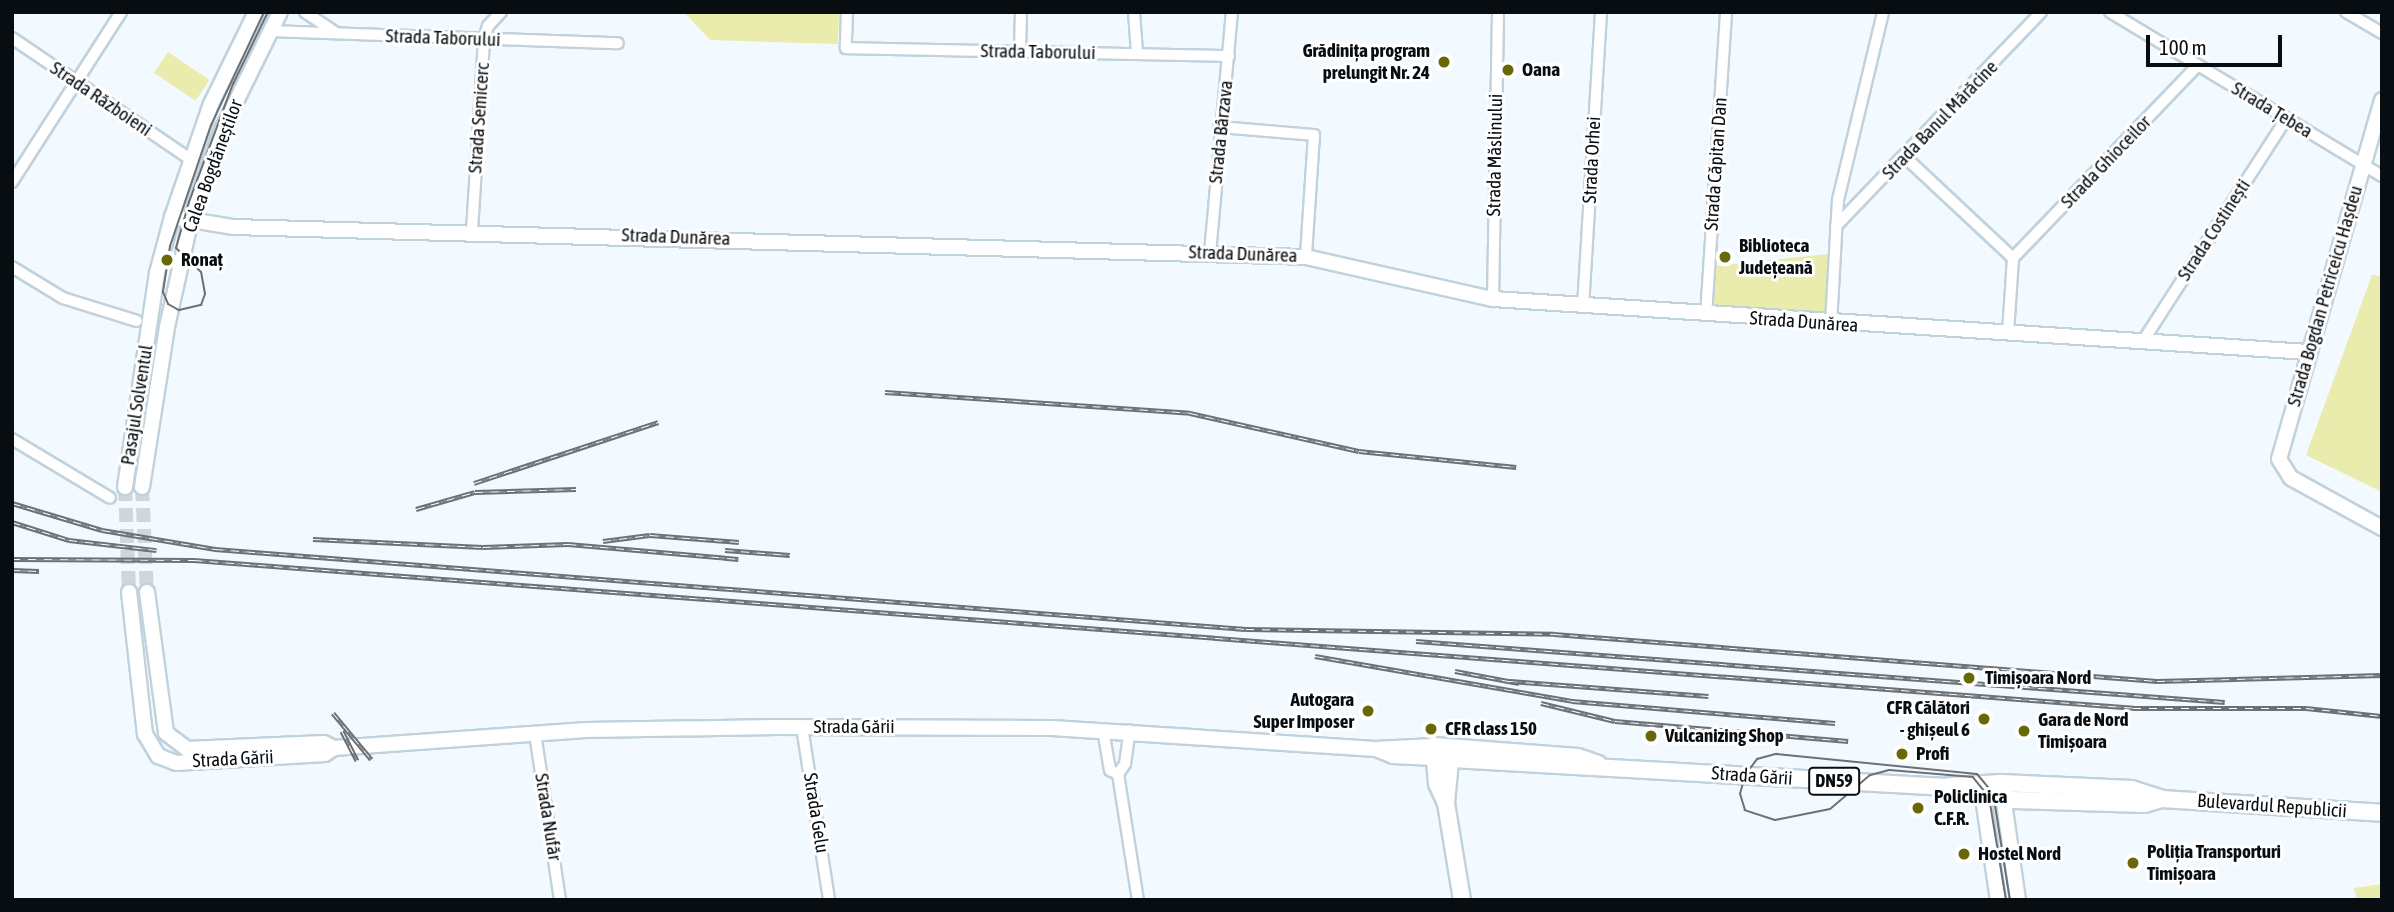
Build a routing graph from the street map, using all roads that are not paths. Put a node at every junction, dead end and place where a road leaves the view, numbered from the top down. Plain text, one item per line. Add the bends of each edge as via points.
1 (121, 12) edge
2 (256, 12) edge
3 (280, 12) edge
4 (305, 12) edge
5 (502, 12) edge
6 (847, 12) edge
7 (1021, 12) edge
8 (1134, 12) edge
9 (1232, 12) edge
10 (1498, 12) edge
11 (1601, 12) edge
12 (1726, 12) edge
13 (1883, 12) edge
14 (2041, 12) edge
15 (2110, 12) edge
16 (2346, 12) edge
17 (269, 32) junction
18 (335, 32) junction
19 (2382, 33) edge
20 (12, 38) edge
21 (484, 39) junction
22 (618, 43) dead end
23 (1020, 52) junction
24 (1137, 53) junction
25 (1229, 56) junction
26 (2198, 65) junction
27 (77, 83) junction
28 (2382, 100) edge
29 (2286, 119) junction
30 (1219, 127) junction
31 (1905, 157) junction
32 (190, 159) junction
33 (2364, 163) junction
34 (2382, 176) edge
35 (12, 182) edge
36 (172, 217) junction
37 (190, 223) junction
38 (1836, 226) junction
39 (472, 230) junction
40 (1210, 253) junction
41 (1306, 257) junction
42 (2013, 258) junction
43 (12, 267) edge
44 (1493, 299) junction
45 (1583, 307) junction
46 (1706, 315) junction
47 (144, 322) junction
48 (1831, 324) junction
49 (167, 327) joint
50 (2008, 333) junction
51 (2143, 341) junction
52 (2309, 352) junction
53 (12, 439) edge
54 (125, 487) tunnel mouth
55 (142, 487) tunnel mouth
56 (110, 498) dead end
57 (2382, 528) edge
58 (129, 592) tunnel mouth
59 (147, 592) tunnel mouth
60 (802, 727) junction
61 (1103, 730) junction
62 (1130, 730) junction
63 (535, 733) junction
64 (334, 748) junction
65 (1442, 753) junction
66 (1118, 774) junction
67 (1981, 789) junction
68 (2002, 791) junction
69 (2382, 813) edge
70 (560, 900) edge
71 (829, 900) edge
72 (1138, 900) edge
73 (1462, 900) edge
74 (1998, 900) edge
75 (2018, 900) edge

1 - 27 street
2 - 32 main road, Calea Bogdăneștilor
3 - 17 main road, Calea Bogdăneștilor
4 - 18 street
5 - 21 street, Strada Semicerc via 488,26
6 - 23 street, Strada Taborului via 846,48
7 - 23 street
8 - 24 street
9 - 25 street, Strada Bârzava
10 - 44 street, Strada Măslinului
11 - 45 street, Strada Orhei
12 - 46 street, Strada Căpitan Dan
13 - 38 street via 1838,200
14 - 31 street, Strada Banul Mărăcine
15 - 26 street, Strada Țebea
16 - 19 street
17 - 18 street, Strada Taborului
17 - 37 main road, Calea Bogdăneștilor via 222,130
18 - 21 street, Strada Taborului
20 - 27 street, Strada Războieni
21 - 22 street, Strada Taborului
21 - 39 street, Strada Semicerc
23 - 24 street, Strada Taborului
24 - 25 street, Strada Taborului
25 - 30 street, Strada Bârzava
26 - 29 street, Strada Țebea
26 - 42 street, Strada Ghioceilor
27 - 32 street, Strada Războieni
27 - 35 street
28 - 33 main road, Strada Bogdan Petriceicu Hașdeu
29 - 33 street, Strada Țebea
29 - 51 street, Strada Costinești
30 - 40 street, Strada Bârzava
30 - 41 street via 1314,135
31 - 38 street, Strada Banul Mărăcine
31 - 42 street
32 - 36 main road, Calea Bogdăneștilor
33 - 34 street, Strada Țebea
33 - 52 main road, Strada Bogdan Petriceicu Hașdeu
36 - 37 main road, Strada Dunărea
36 - 47 main road, Calea Bogdăneștilor
37 - 39 main road, Strada Dunărea
37 - 49 main road, Calea Bogdăneștilor
38 - 48 street
39 - 40 main road, Strada Dunărea
40 - 41 main road, Strada Dunărea
41 - 44 main road, Strada Dunărea
42 - 50 street
43 - 47 street via 63,298
44 - 45 main road, Strada Dunărea
45 - 46 main road, Strada Dunărea
46 - 48 main road, Strada Dunărea
47 - 54 main road, Pasajul Solventul
48 - 50 main road, Strada Dunărea
49 - 55 main road, Pasajul Solventul
50 - 51 main road, Strada Dunărea
51 - 52 main road, Strada Dunărea
52 - 57 main road, Strada Bogdan Petriceicu Hașdeu via 2279,459 2286,473 2302,484
53 - 56 street
58 - 64 main road, Strada Gării via 145,734 158,756 176,762 325,754
59 - 64 main road, Strada Gării via 166,733 187,749 324,743
60 - 61 main road, Strada Gării
60 - 63 main road, Strada Gării
60 - 71 street, Strada Gelu
61 - 62 main road, Strada Gării
61 - 66 street via 1110,770
62 - 65 main road, Strada Gării
62 - 66 street via 1125,764
63 - 64 main road, Strada Gării
63 - 70 street, Strada Nufăr
65 - 67 main road, Strada Gării / DN59
65 - 73 main road
66 - 72 street
67 - 68 main road, Bulevardul Republicii / DN59
67 - 74 main road
68 - 69 main road, Bulevardul Republicii / DN59
68 - 75 main road

